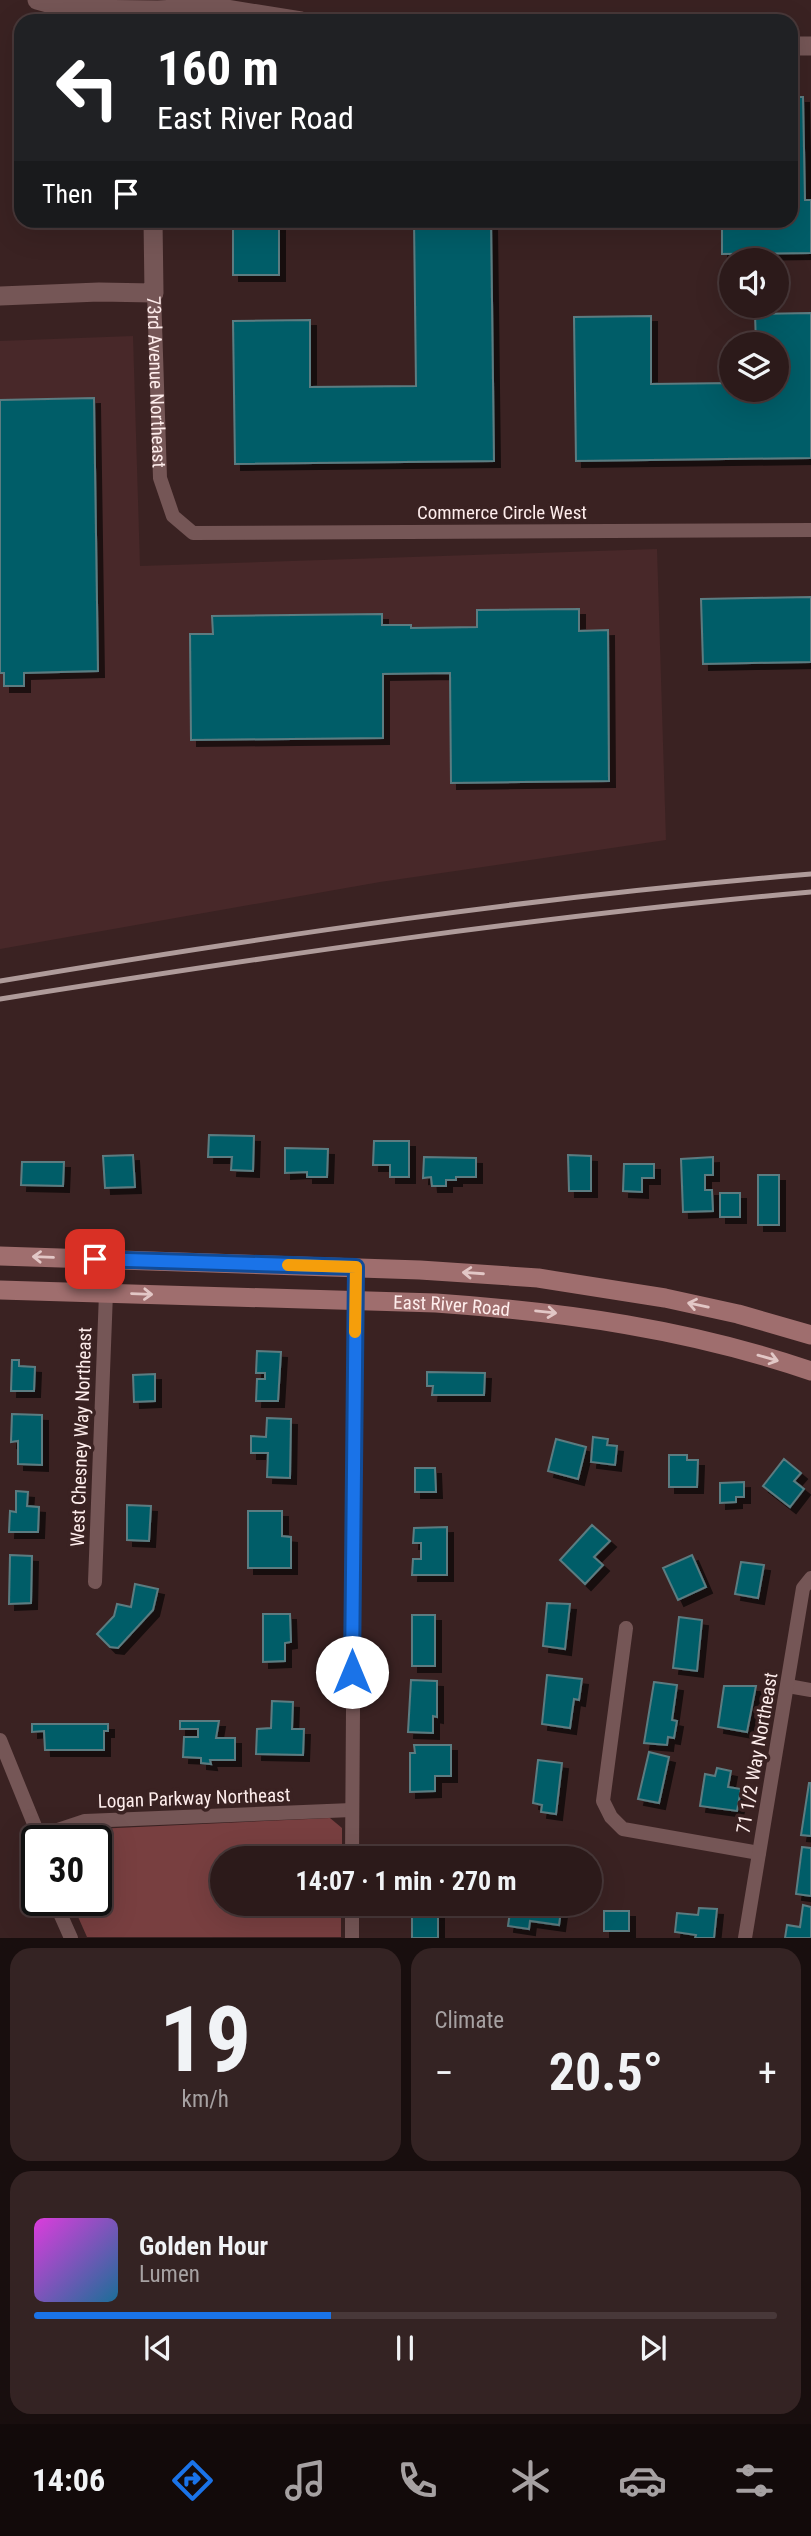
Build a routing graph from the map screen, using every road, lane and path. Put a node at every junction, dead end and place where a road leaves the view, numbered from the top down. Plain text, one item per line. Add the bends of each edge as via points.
1 (37, 0) edge
2 (158, 8) edge
3 (258, 14) edge
4 (153, 228) edge
5 (154, 292) junction
6 (0, 296) edge
7 (811, 530) edge
8 (193, 533) joint
9 (0, 1256) edge
10 (356, 1267) junction
11 (0, 1290) edge
12 (106, 1293) junction
13 (355, 1301) junction
14 (811, 1335) edge
15 (811, 1371) edge
16 (811, 1578) edge
17 (95, 1582) dead end
18 (626, 1628) dead end
19 (788, 1686) junction
20 (811, 1690) edge
21 (0, 1741) edge
22 (352, 1810) junction
23 (36, 1825) edge
24 (75, 1825) edge
25 (352, 1846) edge
26 (759, 1853) junction
27 (61, 1916) edge
28 (352, 1916) edge
29 (71, 1937) edge
30 (352, 1937) edge
31 (745, 1937) edge

1 - 2 street via 70,9
2 - 3 street via 214,7
4 - 5 street, 73rd Avenue Northeast
5 - 6 street
5 - 8 street, 73rd Avenue Northeast via 160,478 173,516
7 - 8 street, Commerce Circle West
10 -> 9 main road, East River Road
10 - 13 street
14 -> 10 main road, East River Road via 726,1311 586,1284
11 - 12 main road, East River Road
12 -> 13 main road, East River Road
12 - 17 street, West Chesney Way Northeast
13 -> 15 main road, East River Road via 568,1314 672,1332
13 - 22 street
16 - 19 street, 71 1/2 Way Northeast via 803,1588
18 - 26 street via 603,1801 611,1817 623,1829
19 - 20 street
19 - 26 street, 71 1/2 Way Northeast
21 - 23 street, Logan Parkway Northeast
22 - 24 street, Logan Parkway Northeast
22 - 25 street
26 - 31 street, 71 1/2 Way Northeast
27 - 29 street
28 - 30 street

